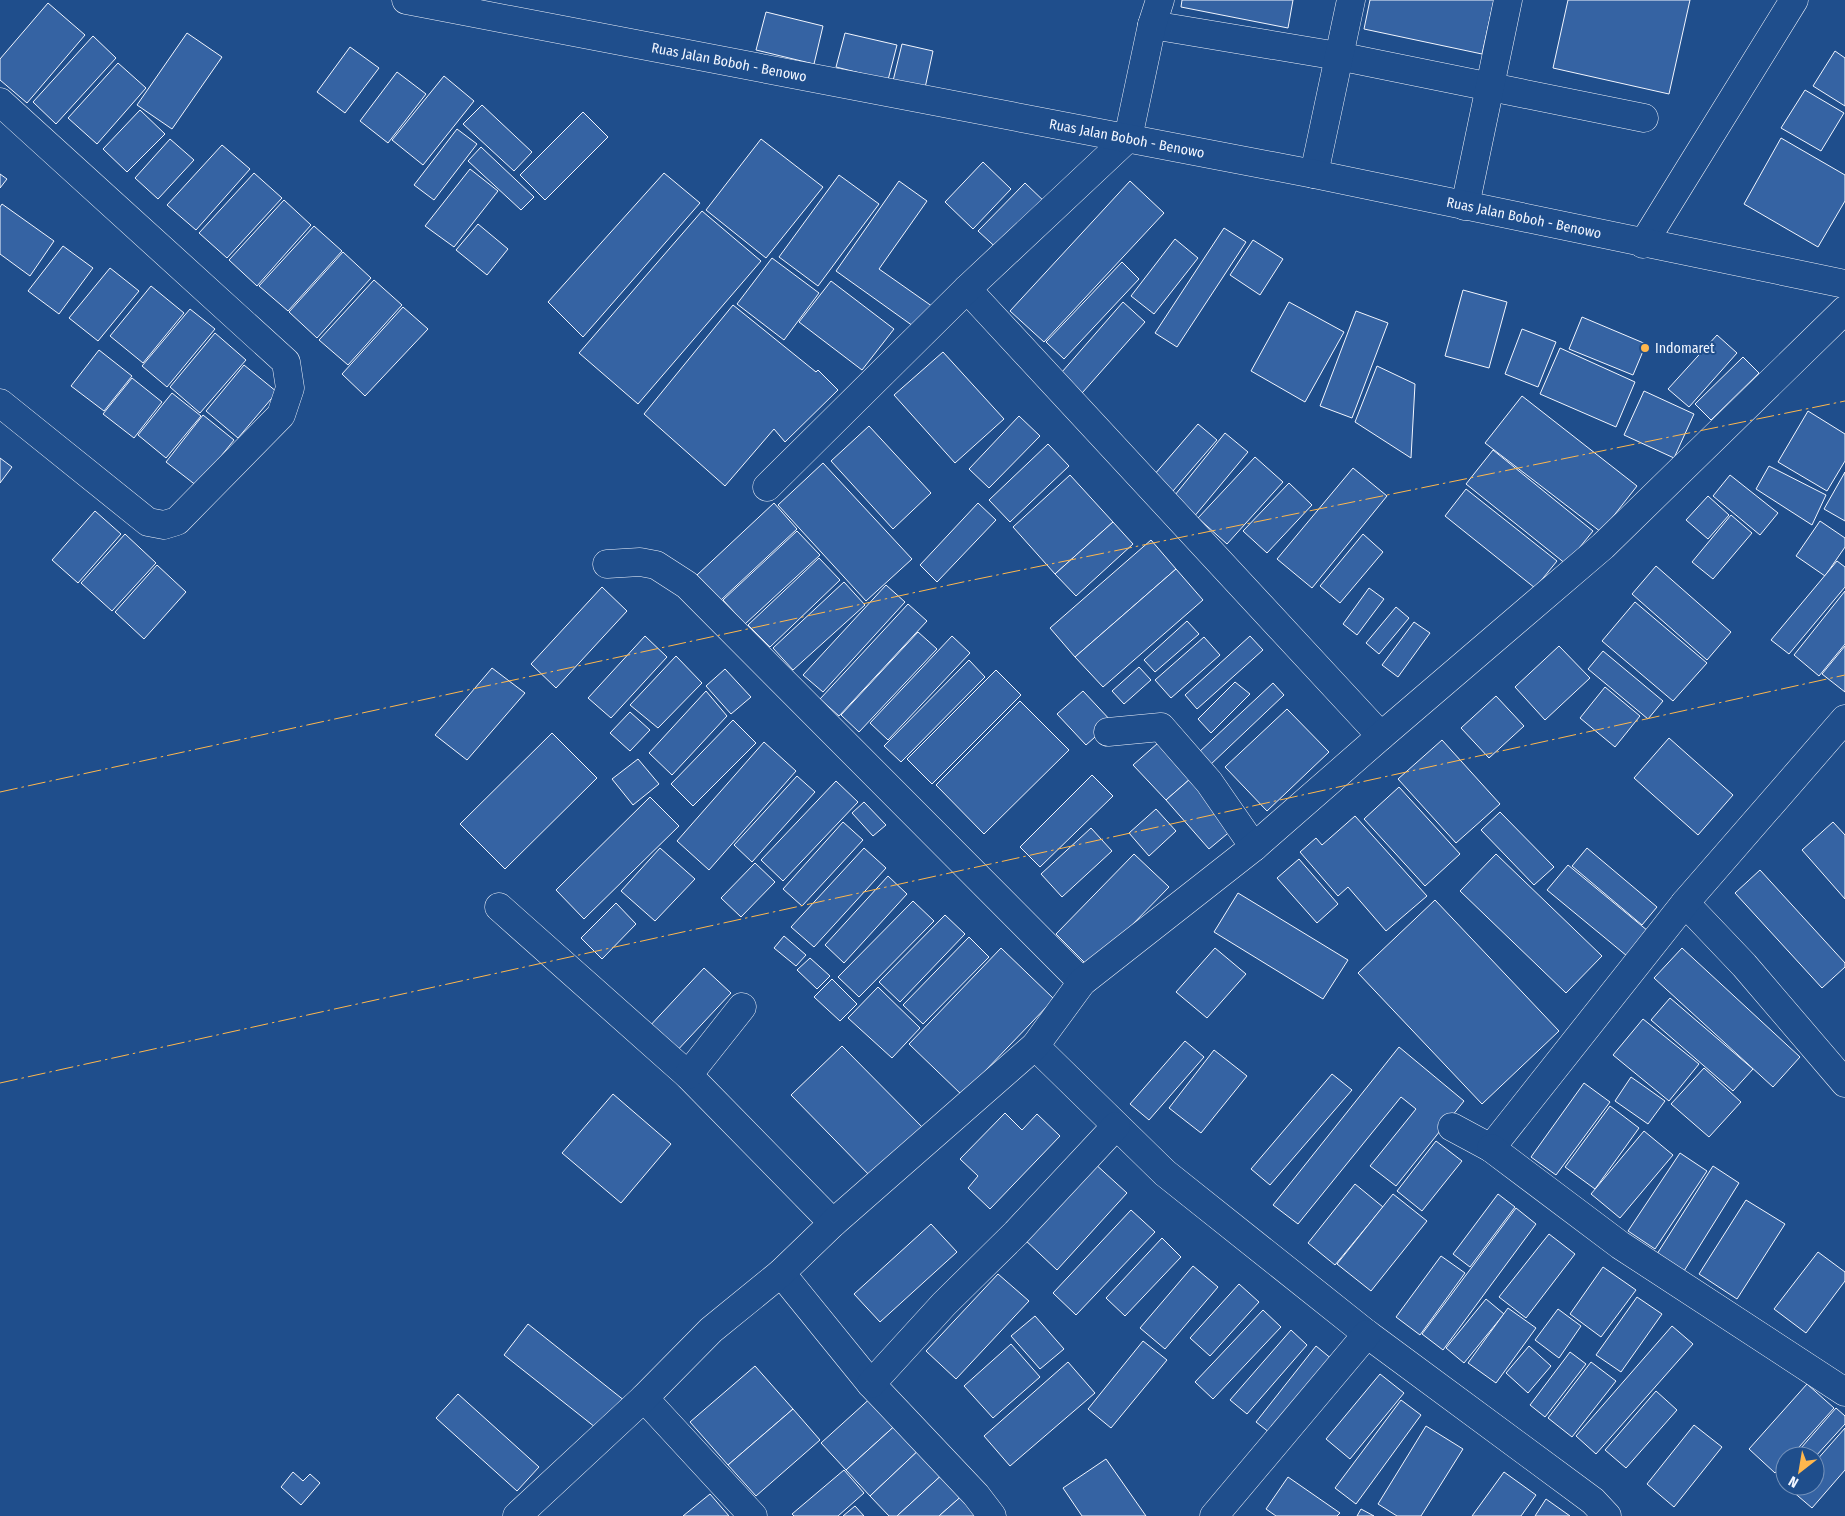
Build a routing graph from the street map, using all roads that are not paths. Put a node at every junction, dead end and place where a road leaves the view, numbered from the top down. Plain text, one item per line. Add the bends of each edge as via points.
1 (406, 0) edge
2 (1351, 0) edge
3 (1508, 0) edge
4 (1791, 1) edge
5 (472, 7) edge
6 (1156, 12) edge
7 (1338, 56) junction
8 (1489, 87) junction
9 (0, 102) edge
10 (1644, 118) dead end
11 (1128, 138) junction
12 (1314, 174) junction
13 (1465, 206) junction
14 (1643, 244) junction
15 (1845, 284) edge
16 (967, 289) junction
17 (1845, 310) edge
18 (0, 403) edge
19 (767, 487) dead end
20 (607, 564) dead end
21 (1845, 719) edge
22 (1108, 732) dead end
23 (1381, 736) junction
24 (1254, 847) junction
25 (1685, 904) junction
26 (499, 907) dead end
27 (1082, 982) junction
28 (742, 1007) dead end
29 (1035, 1046) junction
30 (688, 1075) junction
31 (1845, 1083) edge
32 (1116, 1126) junction
33 (1452, 1127) dead end
34 (1491, 1148) junction
35 (833, 1223) junction
36 (781, 1273) junction
37 (1367, 1334) junction
38 (871, 1384) junction
39 (1845, 1392) edge
40 (644, 1398) junction
41 (517, 1516) edge
42 (753, 1516) edge
43 (992, 1516) edge
44 (1214, 1516) edge
45 (1606, 1516) edge

1 - 5 street, Ruas Jalan Boboh - Benowo
2 - 7 street
3 - 8 street
4 - 14 street
5 - 11 street, Ruas Jalan Boboh - Benowo via 704,56
6 - 7 street
6 - 11 street
7 - 8 street
7 - 12 street
8 - 10 street
8 - 13 street
9 - 18 street via 286,362 290,388 281,414 178,521 164,525 148,522
11 - 12 street, Ruas Jalan Boboh - Benowo
11 - 16 street
12 - 13 street, Ruas Jalan Boboh - Benowo
13 - 14 street, Ruas Jalan Boboh - Benowo
14 - 15 street, Ruas Jalan Boboh - Benowo
16 - 19 street
16 - 23 street
17 - 23 street via 1602,546
20 - 27 street via 640,562 656,565 687,585
21 - 25 street
22 - 24 street via 1161,727 1209,782
23 - 24 street
24 - 27 street
25 - 31 street via 1744,966
25 - 34 street
26 - 30 street
27 - 29 street
28 - 30 street
29 - 32 street
29 - 35 street
30 - 35 street
32 - 37 street via 1165,1174
32 - 38 street
33 - 34 street
34 - 39 street via 1620,1245
35 - 36 street
36 - 38 street
36 - 40 street via 711,1330
37 - 44 street
37 - 45 street via 1593,1501
38 - 43 street
40 - 41 street
40 - 42 street

